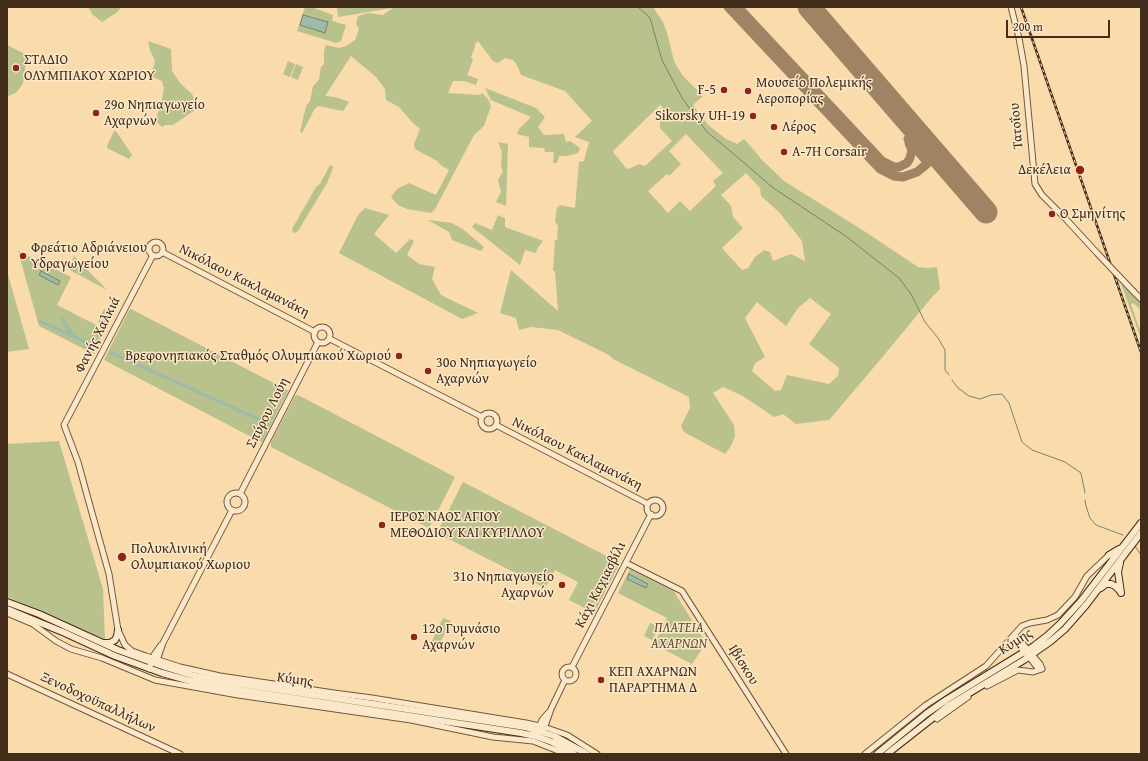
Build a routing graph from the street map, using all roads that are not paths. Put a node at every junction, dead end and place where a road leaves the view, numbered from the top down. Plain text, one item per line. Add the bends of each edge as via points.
1 (1011, 7) edge
2 (162, 252) junction
3 (153, 255) junction
4 (1141, 299) edge
5 (315, 332) junction
6 (330, 339) junction
7 (318, 342) junction
8 (482, 418) junction
9 (496, 425) junction
10 (240, 494) junction
11 (648, 504) junction
12 (232, 510) junction
13 (651, 514) junction
14 (1141, 523) edge
15 (1141, 533) edge
16 (1123, 546) junction
17 (1109, 555) joint
18 (1122, 558) junction
19 (626, 563) junction
20 (1097, 592) junction
21 (7, 602) edge
22 (7, 609) edge
23 (7, 613) edge
24 (118, 630) junction
25 (1013, 636) junction
26 (103, 644) junction
27 (1028, 653) junction
28 (153, 664) junction
29 (572, 667) junction
30 (7, 674) edge
31 (565, 680) junction
32 (540, 731) junction
33 (180, 754) edge
34 (566, 754) edge
35 (574, 754) edge
36 (586, 754) edge
37 (597, 754) edge
38 (786, 754) edge
39 (865, 754) edge
40 (877, 754) edge
41 (887, 754) edge
42 (892, 754) edge

1 - 4 street, Τατοΐου, bridge via 1024,66 1035,184 1042,195
2 - 3 street via 158,256
2 - 3 street via 162,246 155,242 149,249
2 - 5 street, Νικόλαου Κακλαμανάκη
3 - 24 street, Φανής Χαλκιά via 64,425 78,462 109,574
5 - 6 street via 321,327 326,328
5 - 7 street via 314,338
6 - 7 street via 324,343
6 - 8 street
7 - 10 street, Σπύρου Λούη
8 - 9 street via 485,428
8 - 9 street via 486,413 492,414 496,419
9 - 11 street, Νικόλαου Κακλαμανάκη
10 - 12 street via 235,493 228,498
10 - 12 street via 245,500 244,506 239,510
11 - 13 street via 648,511
11 - 13 street via 656,500 663,508 661,513
12 - 28 street
13 - 19 street, Κάχι Καχιασβίλι
14 - 16 main road, Κύμης
15 - 18 main road, Κύμης
16 - 17 main road
16 - 27 main road, Κύμης via 1072,612
17 - 25 street via 1087,576 1075,597 1058,615 1025,624
18 - 20 main road, Κύμης
18 - 20 main road via 1118,572 1121,593 1109,584
19 - 29 street, Κάχι Καχιασβίλι
19 - 38 street, Ιβίσκου via 682,591
20 - 27 main road, Κύμης via 1065,629 1051,641
21 - 26 main road, Κύμης
22 - 28 main road, Κύμης via 115,656
23 - 34 street via 29,622 71,649 102,658 155,680 238,695 411,720 493,737 533,741
24 - 26 main road via 115,640
24 - 28 street via 128,648
25 - 27 street via 1018,638
25 - 39 street via 986,666 926,705
26 - 28 main road, Κύμης
27 - 40 main road, Κύμης via 946,700
27 - 41 main road, Κύμης via 948,706
27 - 42 street via 1042,669 1033,672 1018,670 987,685 938,717
28 - 32 main road, Κύμης via 221,681
29 - 31 street via 562,670
29 - 31 street via 576,670 576,677 570,681
30 - 33 street, Ξενοδοχοϋπαλλήλων
31 - 32 street
32 - 35 main road, Κύμης
32 - 36 main road, Κύμης via 563,740
32 - 37 street via 570,737

